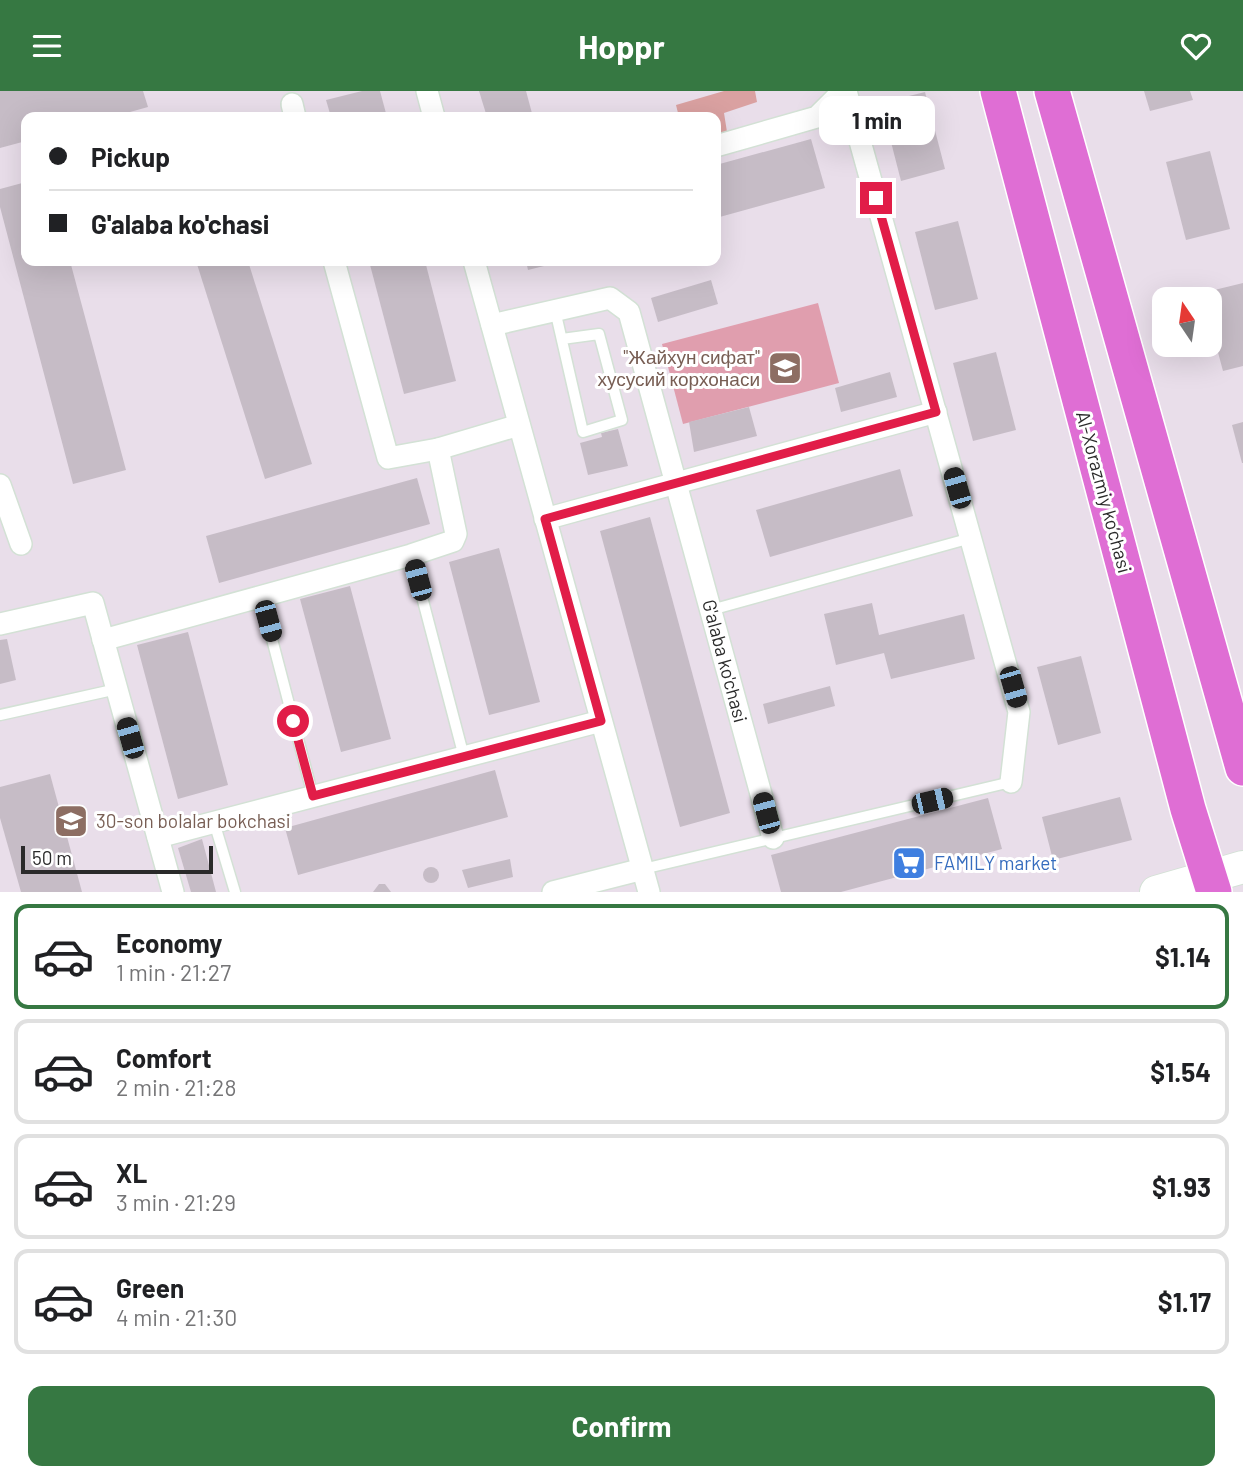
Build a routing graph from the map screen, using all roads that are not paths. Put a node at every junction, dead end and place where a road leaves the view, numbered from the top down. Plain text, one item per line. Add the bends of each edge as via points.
1 (426, 91) edge
2 (844, 91) edge
3 (998, 91) edge
4 (1052, 91) edge
5 (432, 112) edge
6 (721, 145) edge
7 (335, 266) edge
8 (475, 266) edge
9 (555, 310) junction
10 (492, 325) junction
11 (562, 339) junction
12 (936, 412) junction
13 (519, 425) junction
14 (438, 449) junction
15 (676, 483) junction
16 (0, 485) edge
17 (545, 519) junction
18 (971, 538) junction
19 (21, 544) dead end
20 (411, 555) junction
21 (261, 597) junction
22 (711, 610) junction
23 (0, 624) edge
24 (103, 640) junction
25 (117, 689) junction
26 (0, 715) edge
27 (601, 721) junction
28 (464, 757) junction
29 (1243, 768) edge
30 (1011, 782) joint
31 (313, 796) junction
32 (214, 822) junction
33 (158, 837) junction
34 (773, 838) junction
35 (1243, 867) edge
36 (643, 869) junction
37 (1212, 885) edge
38 (173, 892) edge
39 (235, 892) edge
40 (553, 892) edge
41 (649, 892) edge
42 (1156, 892) edge

1 - 5 street
2 - 6 street via 817,117
2 - 12 street
3 - 37 main road, Al-Xorazmiy ko’chasi
4 - 29 main road
7 - 14 street via 388,459
8 - 10 street
9 - 10 street, G'alaba ko'chasi
9 - 11 lane
9 - 15 street, G'alaba ko'chasi via 610,298 629,312
10 - 13 street
11 - 11 lane via 583,432 622,420 599,334
12 - 15 street
12 - 18 street
13 - 14 street
13 - 17 street
14 - 20 street via 456,534 445,545
15 - 17 street
15 - 22 street, G'alaba ko'chasi
16 - 19 street
17 - 27 street
18 - 22 lane
18 - 30 street via 1020,712
20 - 21 street
20 - 28 lane
21 - 24 street
21 - 31 lane
22 - 34 street, G'alaba ko'chasi
23 - 24 street via 93,603
24 - 25 street
25 - 26 lane
25 - 33 street
27 - 28 street
27 - 36 street
28 - 31 street
30 - 34 lane
31 - 32 street
32 - 33 street
32 - 39 lane
33 - 38 street
34 - 36 lane
35 - 37 main road
36 - 40 street
36 - 41 street
37 - 42 main road

